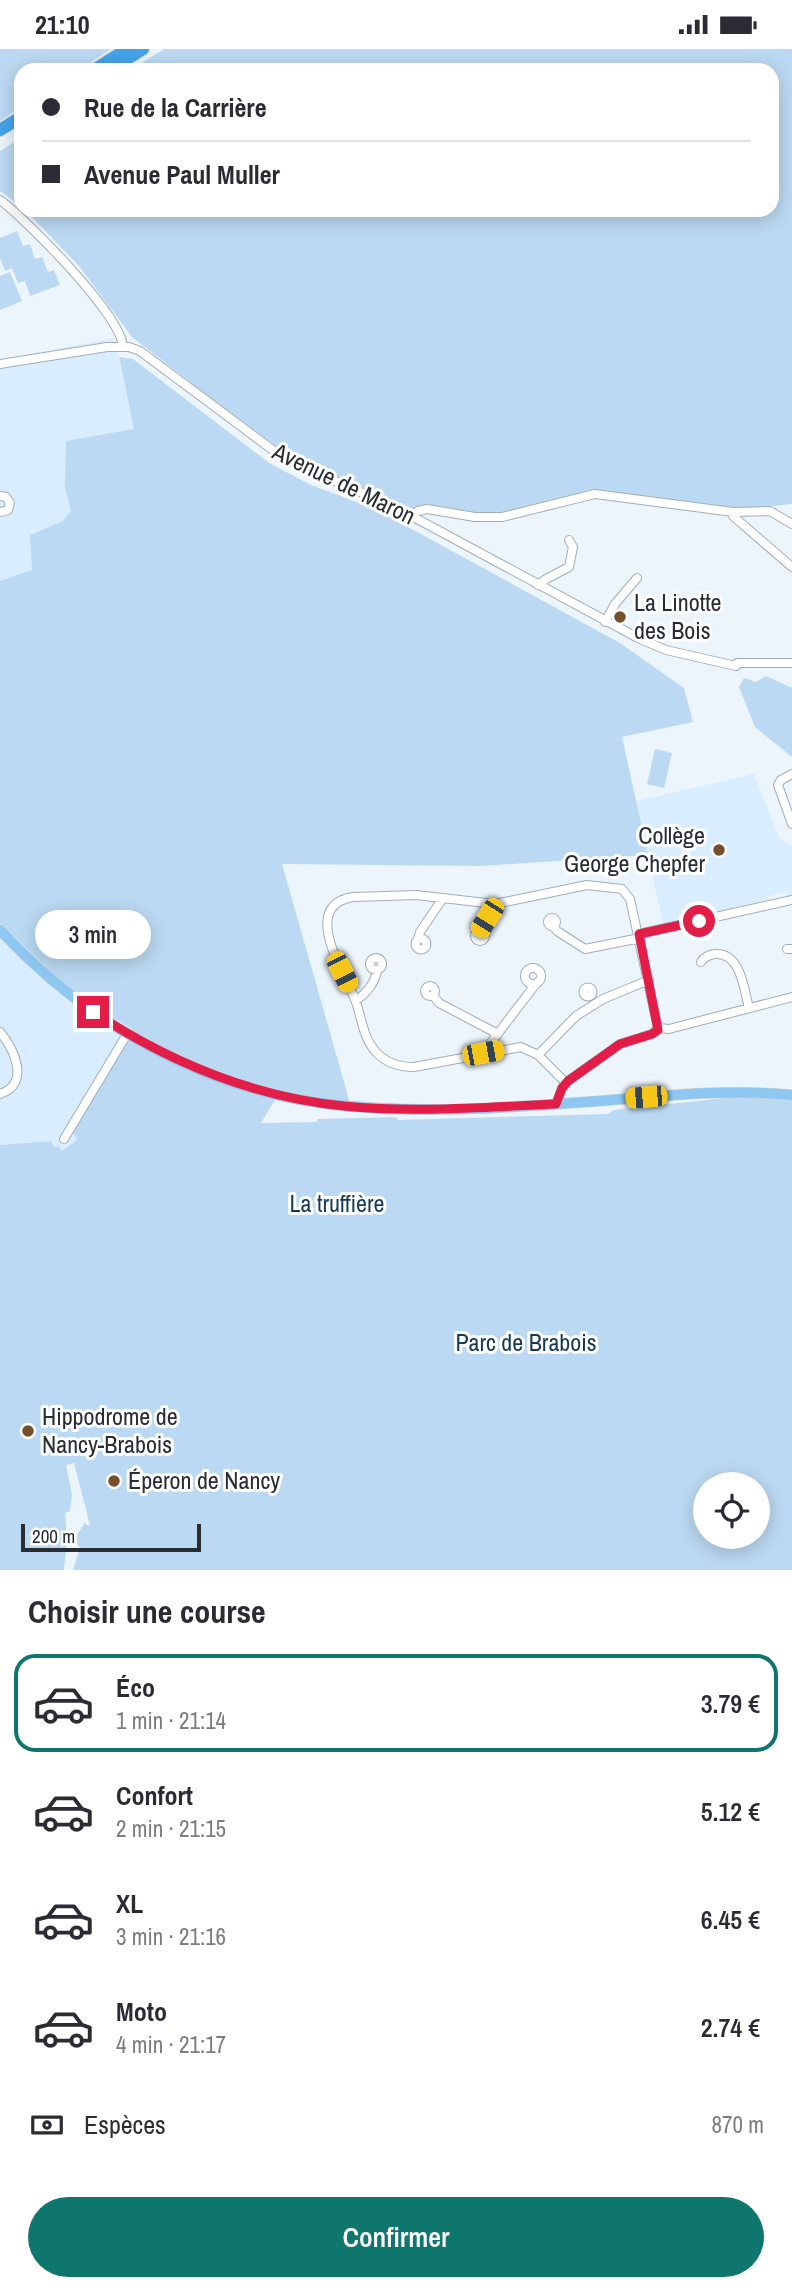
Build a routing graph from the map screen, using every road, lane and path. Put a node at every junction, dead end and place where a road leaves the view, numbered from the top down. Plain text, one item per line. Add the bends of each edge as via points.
1 (117, 49) edge
2 (153, 49) edge
3 (134, 51) edge
4 (96, 63) edge
5 (109, 63) edge
6 (119, 63) edge
7 (0, 200) edge
8 (14, 212) edge
9 (19, 217) edge
10 (123, 347) junction
11 (0, 364) edge
12 (0, 496) edge
13 (0, 512) edge
14 (733, 512) junction
15 (412, 516) junction
16 (792, 524) edge
17 (569, 540) dead end
18 (792, 567) edge
19 (637, 578) dead end
20 (538, 585) junction
21 (605, 622) junction
22 (792, 663) edge
23 (792, 774) edge
24 (792, 824) edge
25 (443, 898) junction
26 (792, 901) edge
27 (495, 904) junction
28 (554, 926) dead end
29 (0, 930) edge
30 (479, 931) dead end
31 (639, 936) junction
32 (418, 939) dead end
33 (701, 963) dead end
34 (377, 970) dead end
35 (649, 980) junction
36 (535, 985) dead end
37 (433, 995) dead end
38 (792, 997) edge
39 (356, 1000) junction
40 (749, 1008) junction
41 (658, 1028) junction
42 (500, 1031) junction
43 (0, 1032) edge
44 (127, 1034) junction
45 (483, 1053) junction
46 (538, 1055) junction
47 (566, 1083) junction
48 (0, 1094) edge
49 (792, 1094) edge
50 (556, 1104) junction
51 (64, 1139) dead end

1 - 4 highway
2 - 3 highway via 145,54
3 - 5 highway
3 - 6 highway
7 - 8 street
9 - 10 street via 79,279 119,333
10 - 11 street
10 - 15 street, Avenue de Maron via 155,361 286,460
12 - 13 street via 10,503 8,510
14 - 15 street via 595,494 502,517 427,509
14 - 16 street via 770,511
14 - 18 street
15 - 20 street, Avenue de Maron
17 - 20 street via 573,547 569,567
19 - 21 street
20 - 21 street, Avenue de Maron
21 - 22 street, Avenue de Maron via 666,650 717,661
23 - 24 street via 778,785
25 - 27 street
25 - 32 street
25 - 39 street via 353,897 333,907 328,921 332,951
26 - 31 street
27 - 30 street
27 - 31 street via 582,886 618,887 628,894
28 - 31 street via 584,949
29 - 44 main road via 59,986
31 - 35 street
33 - 40 street via 713,954 731,959
34 - 39 street
35 - 41 street
35 - 46 street via 595,998
36 - 42 street
37 - 42 street via 439,1003
38 - 40 street
39 - 45 street via 370,1045 390,1063 414,1067
40 - 41 street
41 - 47 street via 620,1044
42 - 45 street
43 - 48 street via 15,1055 18,1070 13,1086
44 - 50 main road via 222,1079 318,1103 436,1110
44 - 51 street
45 - 46 street via 517,1047
46 - 47 street
47 - 50 street
49 - 50 main road via 719,1092

